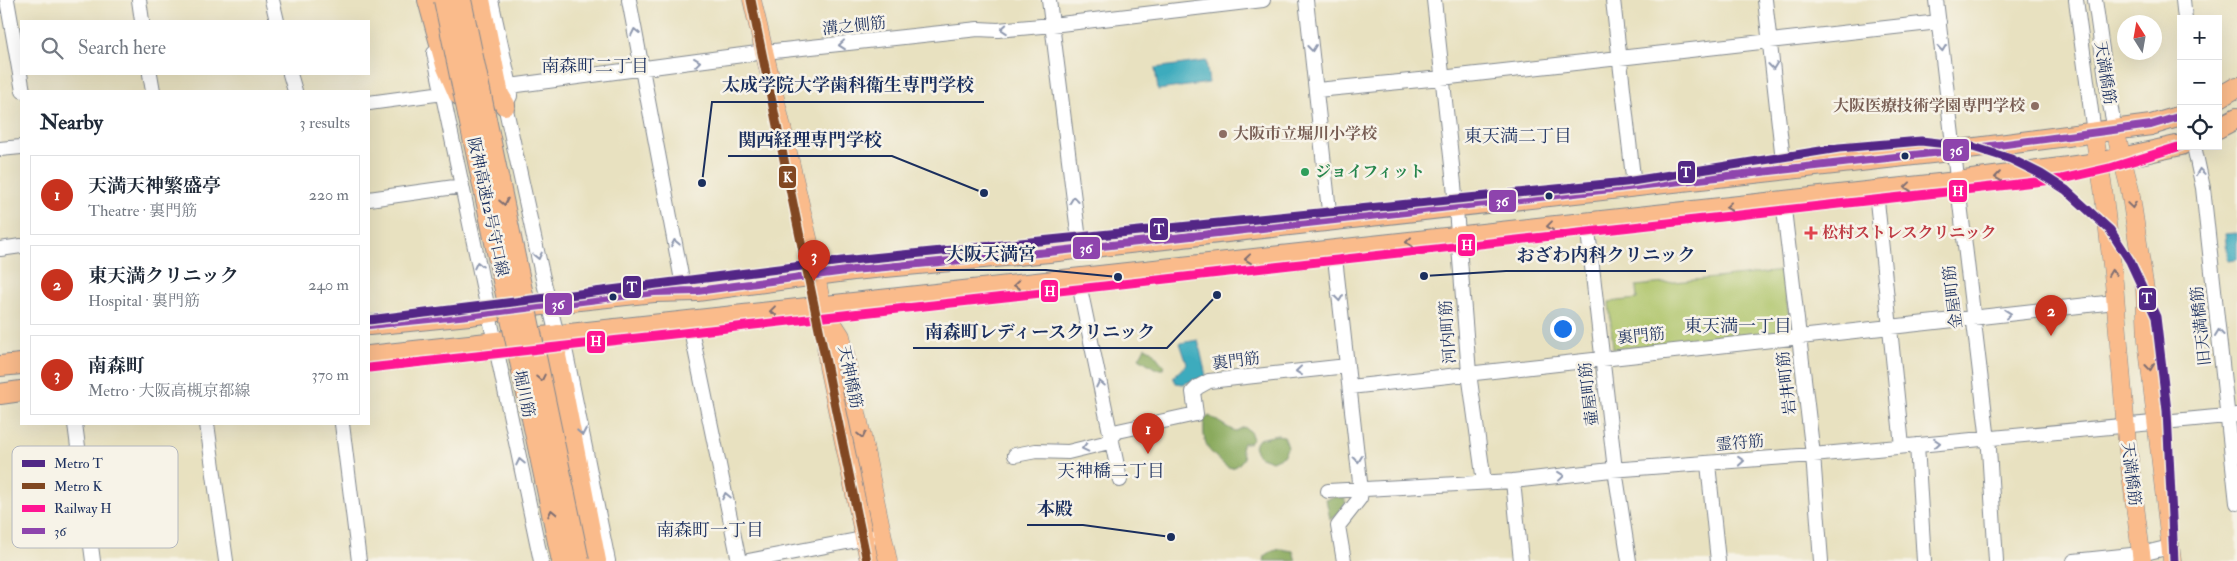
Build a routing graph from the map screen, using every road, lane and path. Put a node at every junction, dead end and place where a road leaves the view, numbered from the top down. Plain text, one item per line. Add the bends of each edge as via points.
1 (7, 0) edge
2 (139, 0) edge
3 (272, 0) edge
4 (421, 0) edge
5 (428, 0) edge
6 (444, 0) edge
7 (450, 0) edge
8 (461, 0) edge
9 (480, 0) edge
10 (490, 0) edge
11 (752, 0) edge
12 (1049, 0) edge
13 (1263, 0) edge
14 (1306, 0) edge
15 (1434, 0) edge
16 (1613, 0) edge
17 (1765, 0) edge
18 (1936, 0) edge
19 (2076, 0) edge
20 (2095, 0) edge
21 (2183, 0) edge
22 (1248, 1) edge
23 (626, 3) edge
24 (2185, 15) edge
25 (142, 20) edge
26 (277, 20) edge
27 (1939, 22) junction
28 (1052, 25) junction
29 (1770, 41) junction
30 (765, 52) junction
31 (1620, 57) junction
32 (643, 68) junction
33 (20, 74) edge
34 (20, 75) edge
35 (150, 75) edge
36 (290, 75) edge
37 (1441, 78) junction
38 (2237, 87) edge
39 (23, 90) edge
40 (153, 90) edge
41 (295, 90) edge
42 (1316, 90) junction
43 (443, 93) junction
44 (508, 96) junction
45 (2222, 96) edge
46 (370, 103) edge
47 (468, 115) junction
48 (2177, 117) edge
49 (2237, 118) edge
50 (2222, 126) edge
51 (2115, 130) junction
52 (2094, 133) junction
53 (2177, 146) edge
54 (20, 147) edge
55 (0, 149) edge
56 (2195, 150) edge
57 (1952, 151) junction
58 (2123, 158) junction
59 (2098, 163) junction
60 (1784, 169) junction
61 (490, 182) dead end
62 (1957, 182) junction
63 (462, 186) junction
64 (1634, 186) junction
65 (1876, 191) junction
66 (370, 199) edge
67 (1783, 201) junction
68 (1455, 207) junction
69 (1330, 220) junction
70 (1587, 222) junction
71 (1458, 237) junction
72 (20, 246) edge
73 (0, 248) edge
74 (1080, 248) junction
75 (1334, 250) junction
76 (816, 276) junction
77 (1078, 278) junction
78 (684, 291) junction
79 (2115, 302) junction
80 (550, 304) junction
81 (822, 306) junction
82 (488, 313) junction
83 (1972, 318) junction
84 (689, 320) junction
85 (370, 325) edge
86 (1890, 327) junction
87 (557, 335) junction
88 (1799, 336) junction
89 (494, 342) junction
90 (370, 356) edge
91 (1602, 358) junction
92 (20, 364) edge
93 (0, 366) edge
94 (1348, 366) junction
95 (1469, 373) junction
96 (1350, 387) junction
97 (20, 392) edge
98 (0, 394) edge
99 (2233, 416) edge
100 (2156, 424) junction
101 (75, 425) edge
102 (206, 425) edge
103 (342, 425) edge
104 (2125, 426) junction
105 (1988, 439) junction
106 (1113, 443) junction
107 (1917, 445) junction
108 (78, 446) edge
109 (1902, 446) junction
110 (1015, 455) dead end
111 (1813, 455) junction
112 (1708, 464) junction
113 (1616, 470) junction
114 (1120, 480) dead end
115 (1513, 481) junction
116 (1484, 482) junction
117 (1328, 491) dead end
118 (1361, 491) junction
119 (2237, 503) edge
120 (883, 535) junction
121 (864, 538) junction
122 (91, 548) edge
123 (2171, 554) edge
124 (2145, 559) edge
125 (93, 561) edge
126 (226, 561) edge
127 (359, 561) edge
128 (541, 561) edge
129 (562, 561) edge
130 (579, 561) edge
131 (596, 561) edge
132 (608, 561) edge
133 (739, 561) edge
134 (748, 561) edge
135 (869, 561) edge
136 (888, 561) edge
137 (1344, 561) edge
138 (1521, 561) edge
139 (1629, 561) edge
140 (1718, 561) edge
141 (1821, 561) edge
142 (1924, 561) edge
143 (1996, 561) edge
144 (2074, 561) edge

1 - 33 street
2 - 25 street
3 - 26 street
4 - 43 street, 堀川筋
5 - 47 highway, bridge via 446,65
6 - 47 highway, 阪神高速12号守口線, bridge
7 - 61 street
8 -> 130 highway, 阪神高速12号守口線, bridge
9 - 44 highway via 500,96
10 - 44 street
11 - 30 main road
12 - 28 street
13 - 22 street, 溝之側筋
14 -> 42 street
15 - 37 street, 河内町筋
16 - 31 street
17 - 29 street
18 - 27 street, 金屋町筋
19 - 52 street, 天満橋筋
20 - 51 street, 天満橋筋
21 - 24 street
22 - 28 street, 溝之側筋
32 -> 23 street
27 - 29 street
27 -> 57 street, 金屋町筋
28 -> 30 street, 溝之側筋 via 978,29
74 -> 28 street
29 - 31 street
29 -> 60 street
32 -> 30 street, 溝之側筋
30 - 76 main road
31 - 37 street
31 - 64 street
32 - 44 street, 溝之側筋
78 -> 32 street
34 - 39 street
35 - 40 street
36 - 41 street
37 - 42 street
37 - 68 street, 河内町筋
38 - 45 highway
42 - 69 street
43 - 46 street
43 - 63 street, 堀川筋
44 -> 80 street
129 -> 47 highway, 阪神高速12号守口線, bridge
48 - 51 highway via 2151,126
49 - 50 highway
51 - 52 highway
51 - 58 main road, 天満橋筋
52 - 57 highway
52 - 59 main road, 天満橋筋
53 - 58 highway
54 - 55 street
99 -> 56 street, 旧天満橋筋 via 2203,188
57 - 60 highway
57 - 62 street, 金屋町筋
58 - 59 highway
58 -> 100 main road, 天満橋筋 via 2145,290
59 -> 62 highway
79 -> 59 main road, 天満橋筋
60 - 64 highway
62 -> 65 highway
62 - 83 street, 金屋町筋
63 - 66 street
82 -> 63 street, 堀川筋
64 - 68 highway
65 - 67 highway
65 - 86 street
67 -> 70 highway
67 - 88 street, 岩井町筋
68 - 69 highway
68 - 71 street, 河内町筋
69 - 74 highway
70 -> 71 highway
70 - 91 street, 壷屋町筋
71 -> 75 highway
71 - 95 street, 河内町筋
72 - 73 street
74 - 76 highway
75 -> 77 highway
75 -> 94 street
76 - 78 highway
76 - 81 main road
77 -> 81 highway
106 -> 77 street
78 - 80 highway
83 -> 79 street, 裏門筋
79 - 104 main road, 天満橋筋
80 - 82 highway
80 - 87 street
81 -> 84 highway
81 -> 120 main road, 天神橋筋 via 841,336
81 - 121 main road, 天神橋筋 via 828,367
82 - 85 highway
82 - 89 street, 堀川筋
83 - 86 street, 裏門筋
83 - 105 street, 金屋町筋
84 - 87 highway
133 -> 84 street
86 - 88 street, 裏門筋
86 - 109 street
87 - 89 highway
87 - 131 highway via 556,356
87 -> 132 street via 566,354
88 - 91 street, 裏門筋
88 - 111 street, 岩井町筋
89 - 90 highway
128 -> 89 street, 堀川筋
91 - 95 street, 裏門筋
91 - 113 street, 壷屋町筋
92 - 93 highway
94 - 96 street
94 -> 106 street, 裏門筋 via 1209,381 1193,392 1196,414 1118,431
95 - 96 street, 裏門筋
95 - 116 street, 河内町筋
96 -> 118 street
97 - 98 highway
99 - 100 street, 霊符筋
99 - 119 street, 旧天満橋筋
100 - 104 street, 霊符筋
100 - 123 main road, 天満橋筋
101 - 108 street
102 - 126 street
103 - 127 street
104 - 105 street, 霊符筋
104 - 124 main road, 天満橋筋
107 -> 105 street, 霊符筋
105 - 143 street, 金屋町筋
106 -> 110 street, 裏門筋 via 1068,452 1036,451
106 - 114 street
107 - 109 street, 霊符筋
107 - 142 street
109 - 111 street, 霊符筋
112 -> 111 street, 霊符筋
111 - 141 street, 岩井町筋
112 - 113 street, 霊符筋
112 - 140 street
115 -> 113 street, 霊符筋
113 - 139 street, 壷屋町筋
115 - 116 street, 霊符筋
115 - 138 street
116 - 118 street, 霊符筋
117 - 118 street, 霊符筋 via 1354,488
118 - 137 street via 1360,498 1338,526
120 - 121 street
120 - 136 main road, 天神橋筋
121 - 134 street
121 - 135 main road, 天神橋筋
122 - 125 street
123 - 124 street
124 - 144 street

